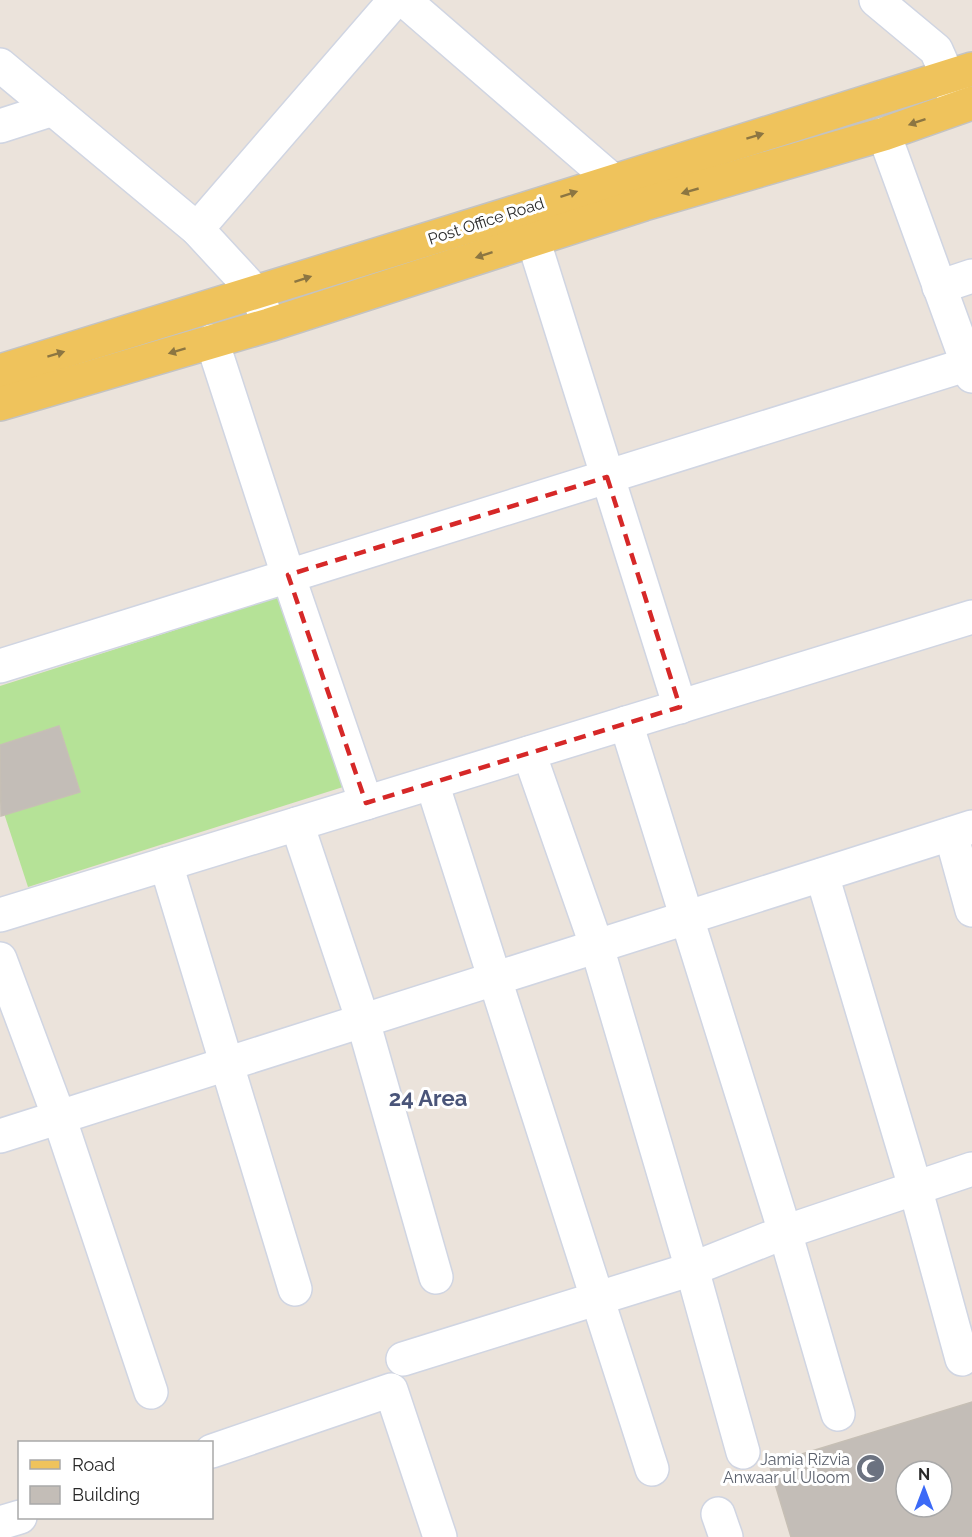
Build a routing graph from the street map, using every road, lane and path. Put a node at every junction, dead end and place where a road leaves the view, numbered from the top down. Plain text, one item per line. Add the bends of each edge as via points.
1 (395, 0) edge
2 (404, 0) edge
3 (876, 0) edge
4 (0, 65) edge
5 (960, 73) edge
6 (965, 105) edge
7 (53, 109) junction
8 (0, 126) edge
9 (884, 134) junction
10 (612, 180) junction
11 (197, 230) junction
12 (533, 239) junction
13 (972, 276) edge
14 (939, 287) junction
15 (257, 294) junction
16 (269, 325) junction
17 (212, 341) junction
18 (971, 368) edge
19 (0, 371) edge
20 (0, 404) edge
21 (607, 477) junction
22 (288, 575) junction
23 (972, 617) edge
24 (0, 666) edge
25 (680, 706) junction
26 (626, 723) junction
27 (529, 753) junction
28 (432, 783) junction
29 (366, 803) junction
30 (297, 824) junction
31 (961, 830) edge
32 (166, 864) junction
33 (822, 875) junction
34 (972, 910) edge
35 (1, 913) edge
36 (686, 919) junction
37 (597, 947) junction
38 (0, 959) edge
39 (496, 979) junction
40 (363, 1021) junction
41 (225, 1064) junction
42 (59, 1117) junction
43 (0, 1136) edge
44 (972, 1169) edge
45 (915, 1187) junction
46 (785, 1232) junction
47 (692, 1269) junction
48 (436, 1277) dead end
49 (294, 1289) dead end
50 (599, 1298) junction
51 (404, 1359) dead end
52 (962, 1359) dead end
53 (151, 1392) dead end
54 (838, 1414) dead end
55 (213, 1451) edge
56 (743, 1452) dead end
57 (652, 1468) dead end
58 (18, 1518) edge
59 (0, 1523) edge
60 (440, 1537) edge

1 - 11 street
2 - 10 street
3 - 5 street
4 - 7 street
5 - 6 street
10 -> 5 main road, Post Office Road
6 -> 9 main road, Post Office Road
7 - 8 street
7 - 11 street
9 -> 12 main road, Post Office Road
9 - 14 street
15 -> 10 main road, Post Office Road
11 - 15 street
12 -> 16 main road, Post Office Road
12 - 21 street
13 - 14 street
14 - 18 street
15 - 16 street
19 -> 15 main road, Post Office Road
16 - 17 main road, Post Office Road
17 -> 20 main road, Post Office Road
17 - 22 street
18 - 21 street
21 - 22 street
21 - 25 street
22 - 24 street
22 - 29 street
23 - 25 street
25 - 26 street
26 - 27 street
26 - 36 street
27 - 28 street
27 - 37 street
28 - 29 street
28 - 39 street
29 - 30 street
30 - 32 street
30 - 40 street
31 - 33 street
31 - 34 street
32 - 35 street
32 - 41 street
33 - 36 street
33 - 45 street
36 - 37 street
36 - 46 street
37 - 39 street
37 - 47 street
38 - 42 street
39 - 40 street
39 - 50 street
40 - 41 street
40 - 48 street
41 - 42 street
41 - 49 street
42 - 43 street
42 - 53 street
44 - 45 street
45 - 46 street
45 - 52 street
46 - 47 street
46 - 54 street
47 - 50 street
47 - 56 street
50 - 51 street
50 - 57 street
55 - 60 street via 392,1390
58 - 59 street

